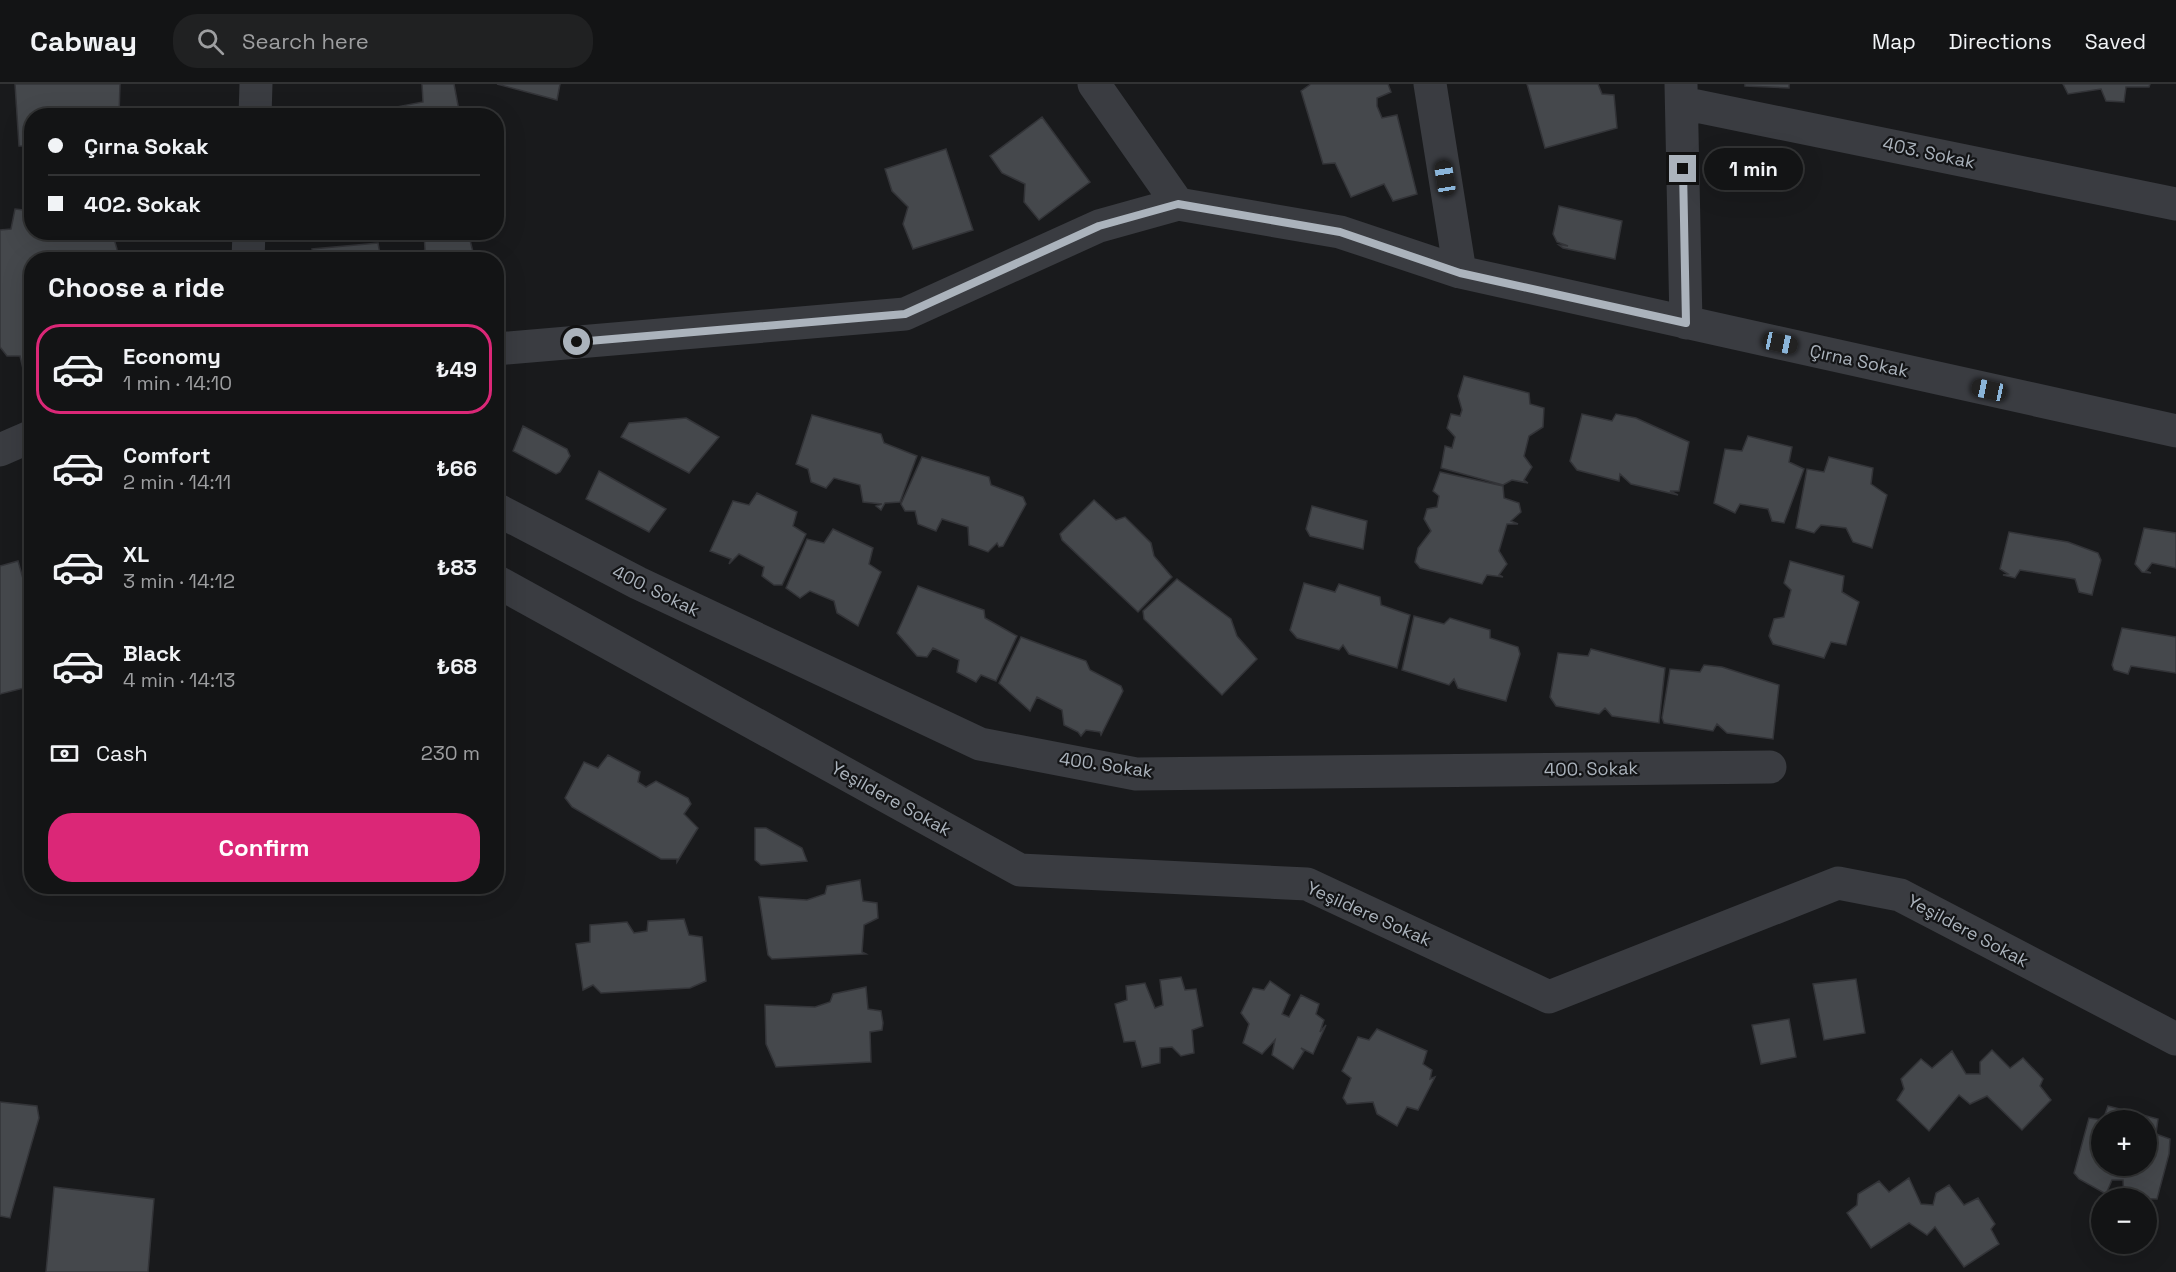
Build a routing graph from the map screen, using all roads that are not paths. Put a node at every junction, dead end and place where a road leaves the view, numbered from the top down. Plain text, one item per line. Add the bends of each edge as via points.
1 (256, 84) edge
2 (1094, 84) edge
3 (1430, 84) edge
4 (1681, 93) edge
5 (255, 108) edge
6 (1178, 204) junction
7 (2176, 204) edge
8 (1460, 273) junction
9 (1686, 323) junction
10 (504, 348) edge
11 (2176, 431) edge
12 (24, 440) edge
13 (0, 450) edge
14 (504, 513) edge
15 (504, 585) edge
16 (1770, 767) dead end
17 (2176, 1039) edge

1 - 5 street
2 - 6 street
3 - 8 street
4 - 7 street, 403. Sokak
4 - 9 street
6 - 8 street, Çırna Sokak via 1340,232
6 - 10 street, Çırna Sokak via 1099,226 905,314
8 - 9 street, Çırna Sokak
9 - 11 street, Çırna Sokak
12 - 13 street
14 - 16 street, 400. Sokak via 648,588 991,746 1136,774
15 - 17 street, Yeşildere Sokak via 1020,870 1307,884 1549,996 1838,884 1900,895

